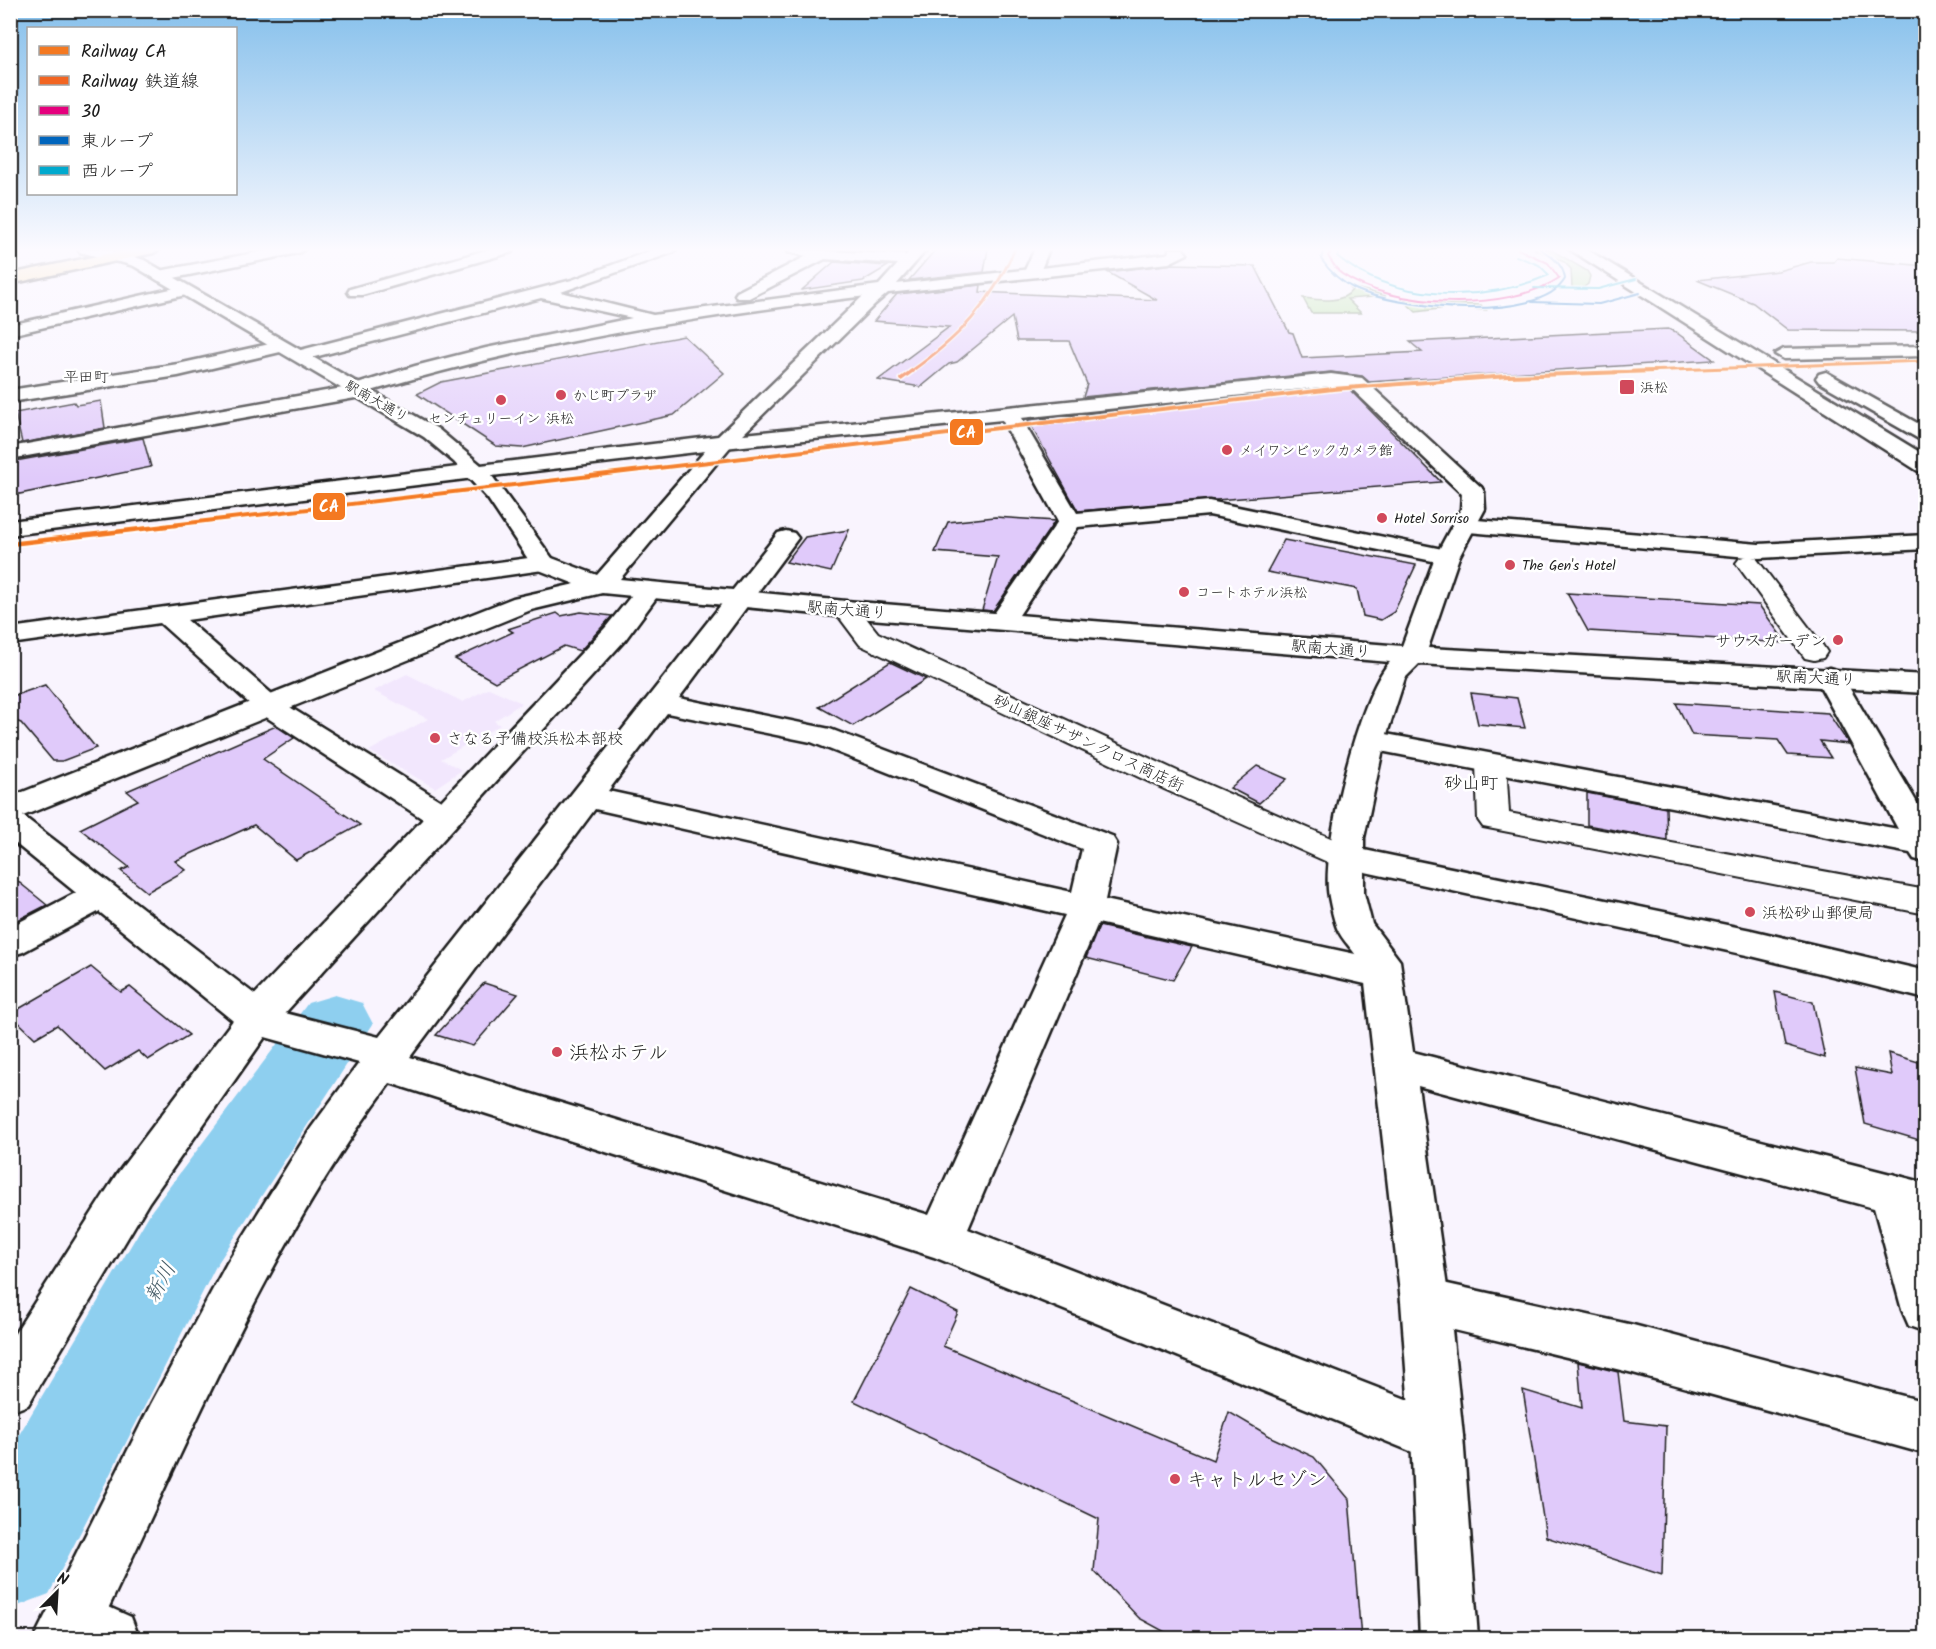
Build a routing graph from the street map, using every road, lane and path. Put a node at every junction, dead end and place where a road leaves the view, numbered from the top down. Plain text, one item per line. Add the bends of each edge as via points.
1 (28, 326) edge
2 (246, 326) edge
3 (413, 326) edge
4 (627, 326) edge
5 (842, 326) edge
6 (1700, 326) edge
7 (10, 330) edge
8 (1767, 344) dead end
9 (291, 351) junction
10 (1926, 351) edge
11 (1784, 354) junction
12 (359, 390) junction
13 (10, 396) edge
14 (1007, 411) junction
15 (1926, 437) edge
16 (724, 442) junction
17 (10, 453) edge
18 (1926, 466) edge
19 (474, 472) junction
20 (1070, 521) junction
21 (1461, 525) junction
22 (10, 528) edge
23 (786, 538) dead end
24 (1926, 542) edge
25 (543, 563) junction
26 (1748, 563) dead end
27 (602, 585) junction
28 (657, 591) junction
29 (738, 599) junction
30 (846, 609) junction
31 (166, 615) junction
32 (1002, 621) junction
33 (10, 636) edge
34 (1412, 655) junction
35 (1822, 665) junction
36 (1926, 684) edge
37 (661, 703) junction
38 (270, 707) junction
39 (1370, 740) junction
40 (1491, 763) junction
41 (588, 797) junction
42 (10, 809) edge
43 (442, 816) junction
44 (10, 822) edge
45 (1924, 847) edge
46 (1345, 857) junction
47 (101, 895) junction
48 (1926, 902) edge
49 (1086, 908) junction
50 (10, 943) edge
51 (1383, 974) junction
52 (1926, 985) edge
53 (265, 1022) junction
54 (377, 1056) junction
55 (1393, 1063) junction
56 (1909, 1198) edge
57 (941, 1239) junction
58 (1425, 1301) junction
59 (1926, 1310) edge
60 (10, 1387) edge
61 (1926, 1428) edge
62 (1437, 1436) junction
63 (82, 1632) edge
64 (1449, 1638) edge

1 - 7 street
2 - 9 street, 駅南大通り
3 - 9 street
4 - 12 street via 444,362
5 - 16 street
6 - 18 street
8 - 11 street
9 - 12 street, 駅南大通り
9 - 13 street via 182,377
10 - 11 street
11 - 15 street
12 - 17 street
12 - 19 street, 駅南大通り via 431,433 462,457
14 - 16 street
14 - 20 street
14 - 21 street via 1331,380 1355,382 1375,398
16 - 19 street
16 - 27 street
19 - 22 street
19 - 25 street, 駅南大通り via 496,495
20 - 21 street via 1209,508
20 - 32 street
21 - 24 street via 1759,551
21 - 34 street
23 - 29 street
25 - 27 street
25 - 31 street
26 - 35 street
27 - 28 street, 駅南大通り
27 - 38 street via 522,604
28 - 29 street, 駅南大通り
28 - 43 street
29 - 30 street, 駅南大通り
29 - 37 street
30 - 32 street, 駅南大通り
30 - 46 street, 砂山銀座サザンクロス商店街 via 869,639
31 - 33 street
31 - 38 street
32 - 34 street, 駅南大通り
34 - 35 street, 駅南大通り
34 - 39 street via 1392,676
35 - 36 street, 駅南大通り
35 - 45 street
37 - 41 street
37 - 49 street via 819,735 1100,844
38 - 42 street
38 - 43 street
39 - 40 street
39 - 46 street via 1356,789
40 - 45 street
40 - 48 street via 1494,819
41 - 49 street
41 - 54 street
43 - 53 street
44 - 47 street
46 - 51 street via 1346,893 1355,928 1381,961
46 - 52 street via 1751,943
47 - 50 street
47 - 53 street
49 - 51 street
49 - 57 street
51 - 55 street
53 - 54 street
53 - 60 street via 133,1188
54 - 57 street
54 - 63 street via 251,1265
55 - 56 street
55 - 58 street
56 - 59 street
57 - 62 street
58 - 61 street via 1633,1349
58 - 62 street
62 - 64 street

